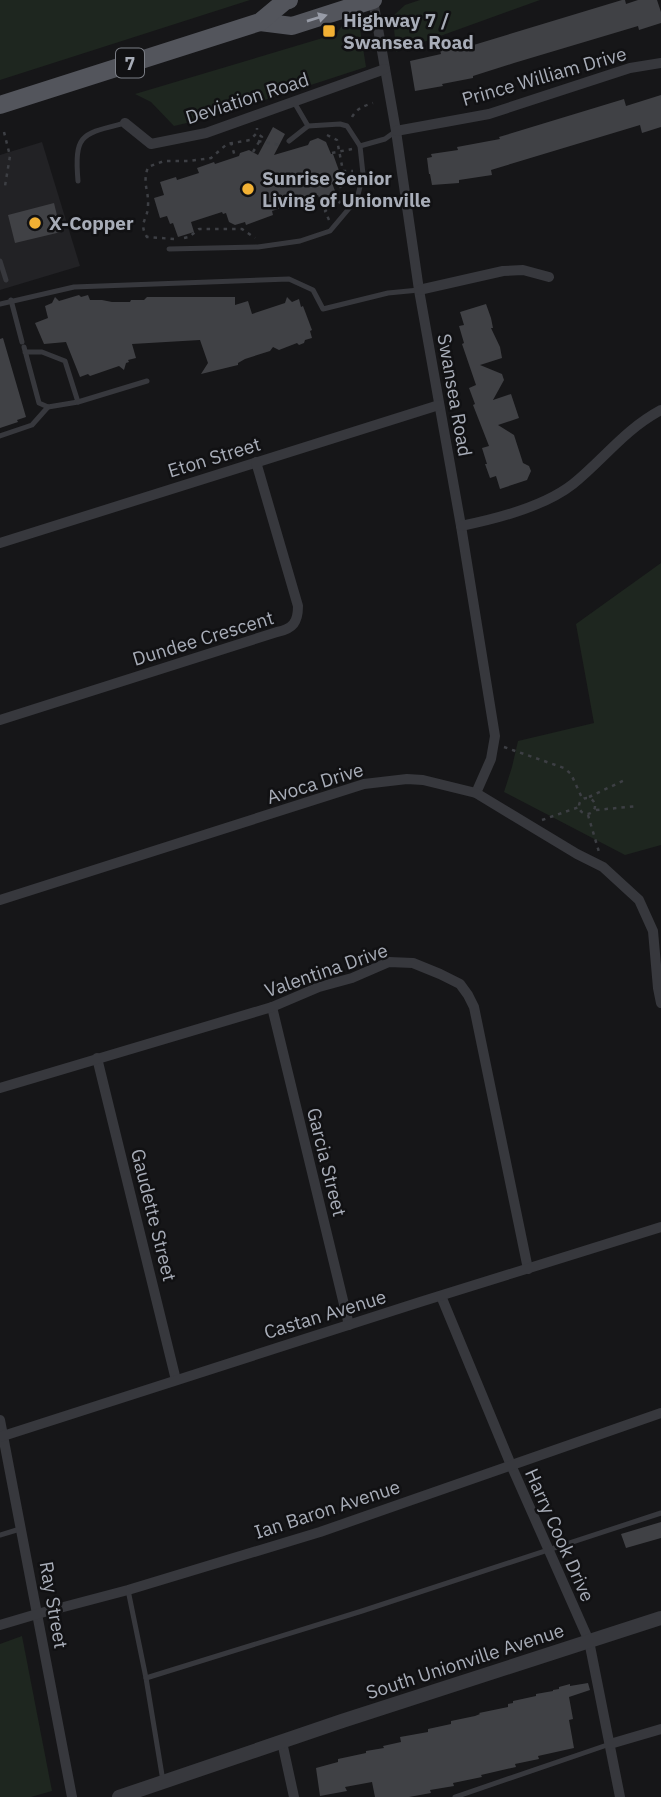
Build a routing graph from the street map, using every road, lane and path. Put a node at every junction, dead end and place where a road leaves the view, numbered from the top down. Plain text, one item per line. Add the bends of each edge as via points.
1 (289, 0) edge
2 (373, 0) edge
3 (260, 22) junction
4 (661, 63) edge
5 (385, 69) junction
6 (294, 102) junction
7 (0, 105) edge
8 (258, 114) junction
9 (125, 123) joint
10 (308, 126) junction
11 (396, 131) junction
12 (4, 132) dead end
13 (257, 132) junction
14 (323, 132) dead end
15 (258, 141) junction
16 (289, 141) dead end
17 (231, 142) junction
18 (283, 145) dead end
19 (360, 146) junction
20 (339, 151) junction
21 (253, 152) dead end
22 (332, 153) dead end
23 (235, 157) dead end
24 (353, 171) dead end
25 (78, 181) dead end
26 (352, 183) dead end
27 (339, 185) dead end
28 (5, 186) dead end
29 (346, 195) junction
30 (321, 224) dead end
31 (257, 238) dead end
32 (169, 249) dead end
33 (0, 261) edge
34 (549, 277) dead end
35 (6, 280) dead end
36 (419, 290) junction
37 (11, 300) junction
38 (0, 304) edge
39 (24, 347) junction
40 (147, 382) dead end
41 (78, 402) junction
42 (439, 405) junction
43 (48, 407) junction
44 (661, 410) edge
45 (0, 436) edge
46 (256, 462) junction
47 (461, 526) junction
48 (0, 543) edge
49 (0, 720) edge
50 (494, 744) junction
51 (627, 779) dead end
52 (476, 793) junction
53 (588, 797) junction
54 (582, 798) junction
55 (638, 806) dead end
56 (579, 807) junction
57 (595, 810) junction
58 (588, 815) junction
59 (528, 825) junction
60 (603, 867) junction
61 (0, 900) edge
62 (661, 1003) edge
63 (272, 1007) junction
64 (97, 1058) junction
65 (0, 1088) edge
66 (661, 1227) edge
67 (528, 1269) junction
68 (441, 1296) junction
69 (349, 1325) junction
70 (176, 1380) junction
71 (661, 1413) edge
72 (0, 1420) edge
73 (2, 1436) edge
74 (510, 1465) junction
75 (661, 1513) edge
76 (21, 1528) junction
77 (0, 1535) edge
78 (549, 1549) junction
79 (128, 1590) junction
80 (37, 1614) junction
81 (661, 1618) edge
82 (0, 1625) edge
83 (589, 1642) junction
84 (146, 1678) junction
85 (661, 1729) edge
86 (282, 1742) junction
87 (610, 1744) junction
88 (163, 1782) junction
89 (72, 1797) edge
90 (119, 1797) edge
91 (294, 1797) edge
92 (455, 1797) edge
93 (620, 1797) edge

1 - 3 main road, 7
3 -> 2 main road, 7 via 292,26
2 - 5 street, Swansea Road
3 - 7 main road, 7
4 - 11 street, Prince William Drive via 629,68 489,114
5 - 6 street, Deviation Road
5 - 11 street, Swansea Road
6 - 8 street, Deviation Road
6 - 10 lane
8 - 9 street, Deviation Road via 206,133 151,144
8 - 13 path
9 - 25 lane via 92,132 79,143
10 - 16 lane
10 - 19 lane via 347,126
11 - 19 lane
11 - 36 street, Swansea Road
12 - 28 path via 10,156
13 - 15 path via 262,137
13 - 17 path via 250,140
14 - 20 path via 337,140
15 - 18 path
15 - 21 path
17 - 23 path
17 - 31 path via 211,158 164,161 148,167 143,232 146,237 176,239 199,229 242,229
19 - 20 path
19 - 32 lane via 363,174 357,199 330,231 300,242 258,247
20 - 22 path
20 - 24 path via 343,172
26 - 29 path
27 - 29 path
29 - 30 path via 325,211 329,220
33 - 35 lane
34 - 36 street via 523,270 503,271
36 - 37 lane via 323,309 313,290 289,279 74,287
36 - 42 street, Swansea Road
37 - 38 lane
37 - 39 lane
39 - 41 lane via 65,361
39 - 43 lane via 39,402
40 - 41 lane
41 - 43 lane
42 - 46 street, Eton Street
42 - 47 street, Swansea Road
43 - 45 lane via 32,425
44 - 47 street via 620,439 572,485 543,501
46 - 48 street, Eton Street
46 - 49 street, Dundee Crescent via 298,606 298,618 288,630
47 - 50 street, Swansea Road
50 - 52 street, Swansea Road
50 - 54 path via 564,768
51 - 53 path
52 - 59 street, Avoca Drive
52 - 61 street, Avoca Drive via 423,780 364,784
53 - 54 path
53 - 57 path
54 - 56 path
55 - 57 path
56 - 58 path
56 - 59 path
57 - 58 path
58 - 60 path
59 - 60 street, Avoca Drive
60 - 62 street, Avoca Drive via 639,900 653,931
63 - 64 street, Valentina Drive
63 - 67 street, Valentina Drive via 389,962 413,963 460,984 474,1007
63 - 69 street, Garcia Street
64 - 65 street, Valentina Drive
64 - 70 street, Gaudette Street
66 - 67 street, Castan Avenue
67 - 68 street, Castan Avenue
68 - 69 street, Castan Avenue
68 - 74 street, Harry Cook Drive
69 - 70 street, Castan Avenue
70 - 73 street, Castan Avenue
71 - 74 street, Ian Baron Avenue
72 - 73 street, Ray Street
73 - 76 street, Ray Street
74 - 78 street, Harry Cook Drive
74 - 79 street, Ian Baron Avenue via 320,1532
75 - 78 lane
76 - 77 lane
76 - 80 street, Ray Street
78 - 83 street, Harry Cook Drive
78 - 84 lane
79 - 80 street, Ian Baron Avenue
79 - 84 lane
80 - 82 street, Ian Baron Avenue
80 - 89 street, Ray Street
81 - 83 street, South Unionville Avenue
83 - 86 street, South Unionville Avenue
83 - 87 street, Harry Cook Drive
84 - 88 lane
85 - 87 street
86 - 88 street, South Unionville Avenue
86 - 91 street
87 - 92 lane
87 - 93 street, Harry Cook Drive
88 - 90 street, South Unionville Avenue

